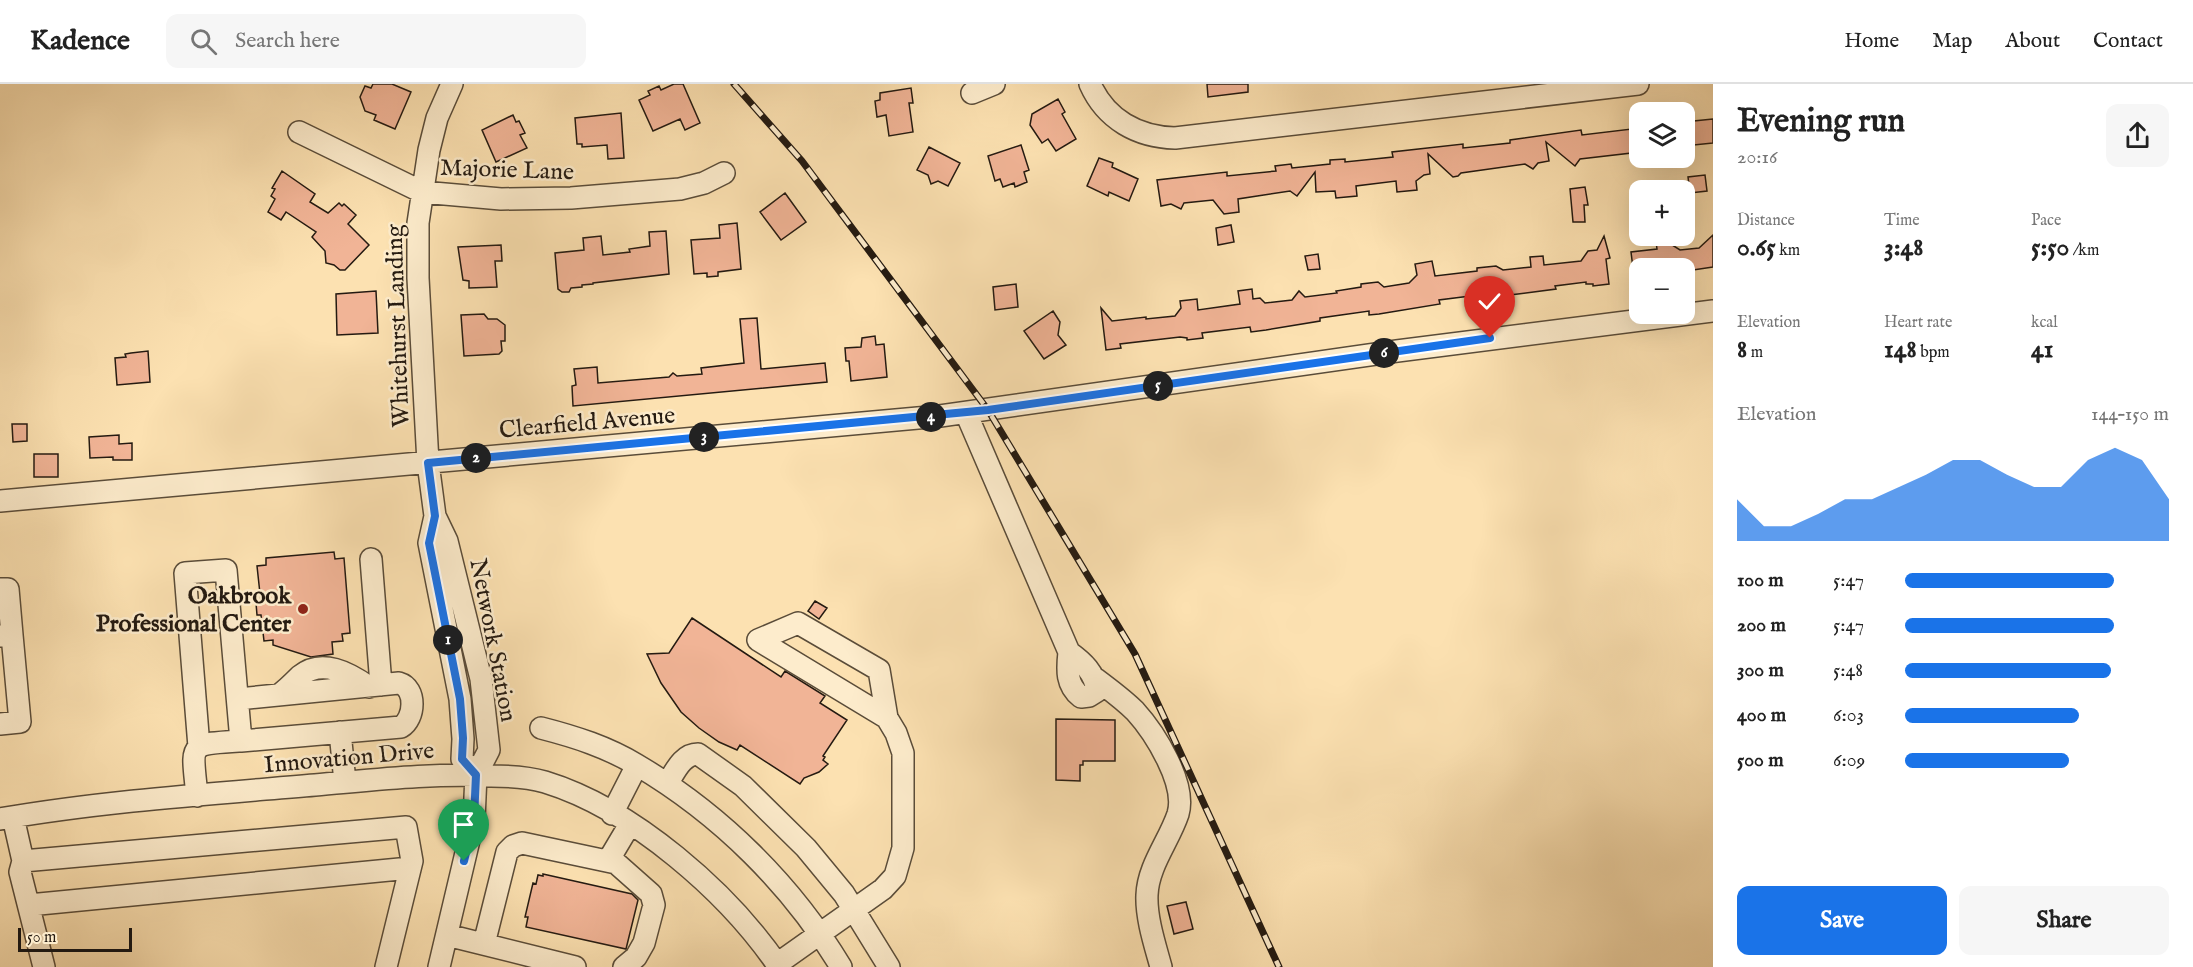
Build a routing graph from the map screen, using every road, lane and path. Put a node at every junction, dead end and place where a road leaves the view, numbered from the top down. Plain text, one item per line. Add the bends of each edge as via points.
1 (452, 84) edge
2 (994, 84) edge
3 (1090, 84) edge
4 (1638, 84) edge
5 (972, 93) dead end
6 (299, 132) dead end
7 (724, 173) dead end
8 (422, 192) junction
9 (1713, 310) edge
10 (966, 413) junction
11 (428, 463) junction
12 (0, 501) edge
13 (371, 559) dead end
14 (0, 589) edge
15 (6, 636) edge
16 (375, 686) junction
17 (238, 699) junction
18 (887, 718) junction
19 (0, 724) edge
20 (541, 728) dead end
21 (340, 732) junction
22 (241, 741) junction
23 (199, 747) junction
24 (637, 765) junction
25 (476, 775) junction
26 (345, 782) junction
27 (667, 784) junction
28 (197, 796) junction
29 (3, 817) edge
30 (621, 819) junction
31 (23, 861) junction
32 (608, 861) junction
33 (410, 868) junction
34 (28, 905) junction
35 (854, 910) junction
36 (447, 935) junction
37 (820, 935) junction
38 (484, 944) junction
39 (778, 966) edge
40 (44, 967) edge
41 (386, 967) edge
42 (439, 967) edge
43 (575, 967) edge
44 (624, 967) edge
45 (842, 967) edge
46 (890, 967) edge
47 (1161, 967) edge

1 - 8 street, Whitehurst Landing via 437,118
2 - 5 street
3 - 4 street via 1097,98 1122,124 1138,132 1175,138
6 - 8 street, Majorie Lane
7 - 8 street, Majorie Lane via 680,189 571,198 501,199
8 - 11 street, Whitehurst Landing via 418,278
9 - 10 street, Clearfield Avenue
10 - 11 street, Clearfield Avenue
10 - 47 street via 1069,652 1148,728 1162,750 1179,792 1179,812 1151,876 1147,895
11 - 12 street, Clearfield Avenue
11 - 25 street, Network Station via 435,516 429,543 460,699 462,759
13 - 16 street
14 - 15 street via 8,589
15 - 19 street via 20,722
16 - 17 street
16 - 21 street via 406,685 411,691 407,723 401,727
17 - 22 street
17 - 23 street via 226,570 185,573
18 - 18 street via 808,670 758,640 798,623 879,670
18 - 35 street via 903,753 903,848 895,876
20 - 24 street via 584,739
21 - 22 street
21 - 26 street
22 - 23 street via 204,743
23 - 28 street via 193,756
24 - 27 street
24 - 30 street
25 - 26 street, Innovation Drive
25 - 30 street, Innovation Drive via 543,781 582,796
25 - 36 street via 474,819
26 - 28 street, Innovation Drive
27 - 35 street via 685,758 698,754 743,786 786,827 825,869
27 - 37 street via 714,818 747,849
28 - 29 street, Innovation Drive
29 - 31 street
30 - 32 street
30 - 39 street, Innovation Drive via 688,866 732,909
31 - 33 street via 406,827
31 - 34 street via 20,872
32 - 38 street via 522,843 513,846 507,852
32 - 44 street via 616,863 651,894 654,905 644,943
33 - 34 street
33 - 41 street
34 - 40 street
35 - 37 street
35 - 46 street
36 - 38 street
36 - 42 street
37 - 39 street
37 - 45 street
38 - 43 street

